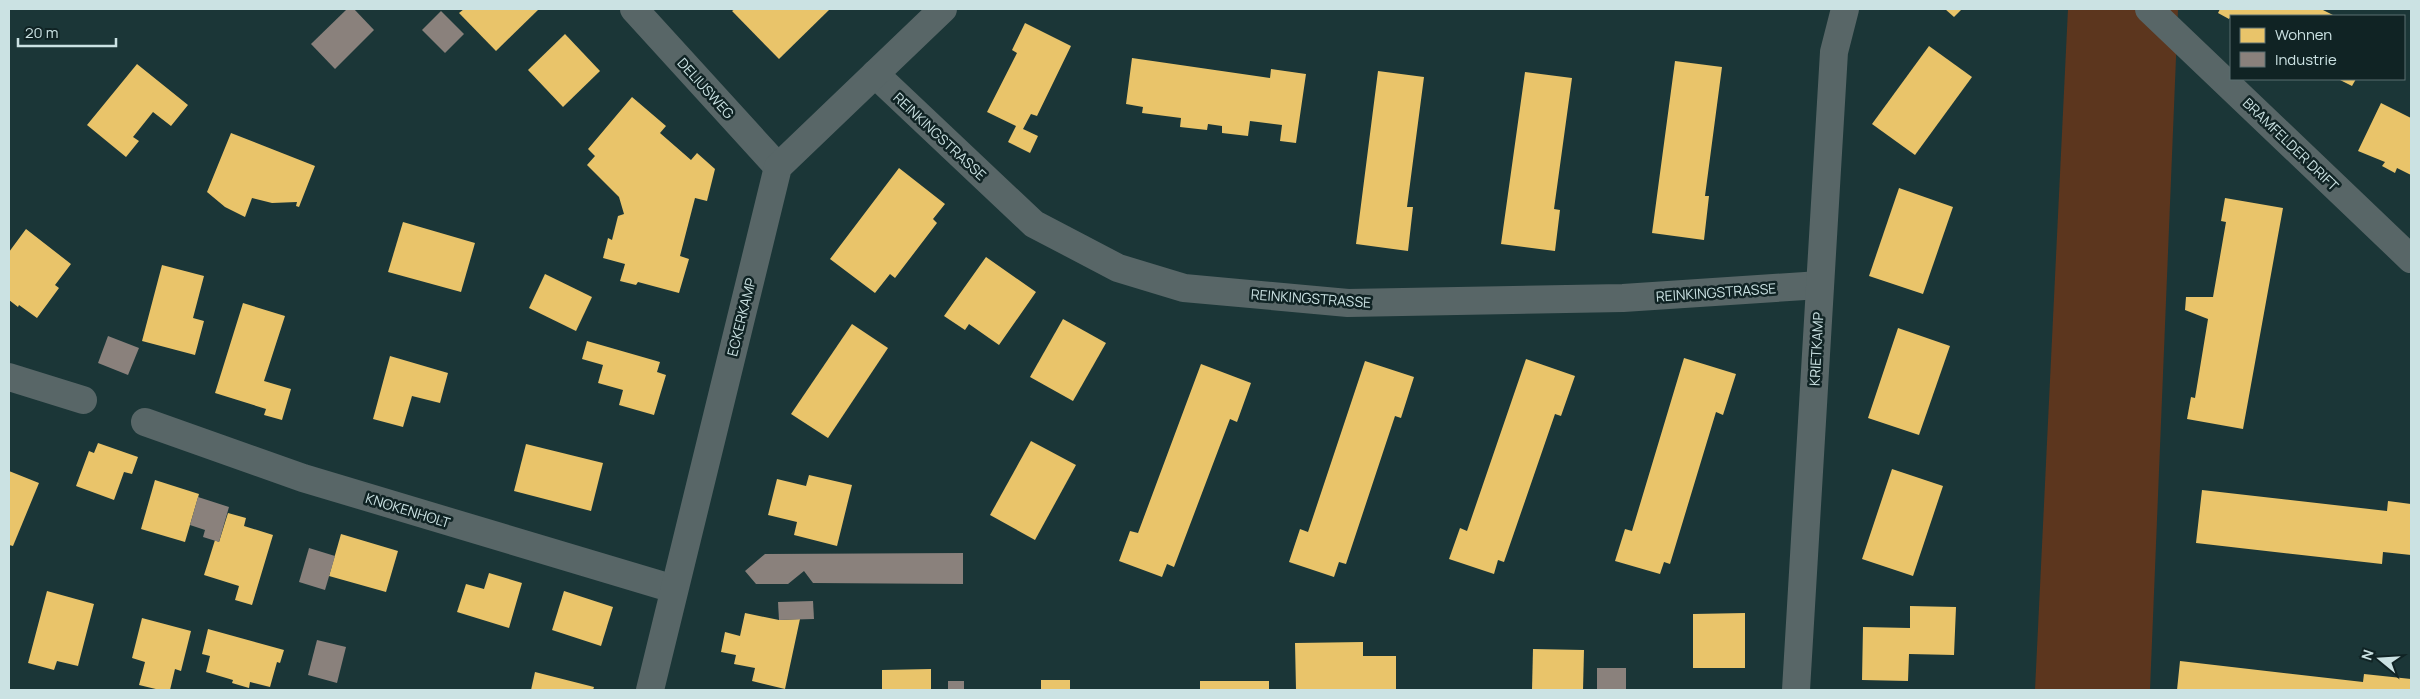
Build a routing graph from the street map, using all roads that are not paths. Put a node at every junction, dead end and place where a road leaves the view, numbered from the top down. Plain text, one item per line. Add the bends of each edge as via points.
1 (634, 9) edge
2 (943, 9) edge
3 (1845, 9) edge
4 (2149, 9) edge
5 (875, 74) junction
6 (778, 166) junction
7 (2411, 259) edge
8 (1820, 285) junction
9 (9, 377) edge
10 (83, 400) dead end
11 (145, 422) dead end
12 (674, 589) junction
13 (650, 690) edge
14 (1796, 690) edge

1 - 6 street, DELIUSWEG
2 - 5 street
3 - 8 street, KRIETKAMP via 1834,52
4 - 7 street, BRAMFELDER DRIFT
5 - 6 street
5 - 8 street, REINKINGSTRASSE via 1034,224 1118,268 1184,288 1348,303 1622,298
6 - 12 street, ECKERKAMP
8 - 14 street, KRIETKAMP
9 - 10 street
11 - 12 street, KNOKENHOLT via 303,478
12 - 13 street, ECKERKAMP

